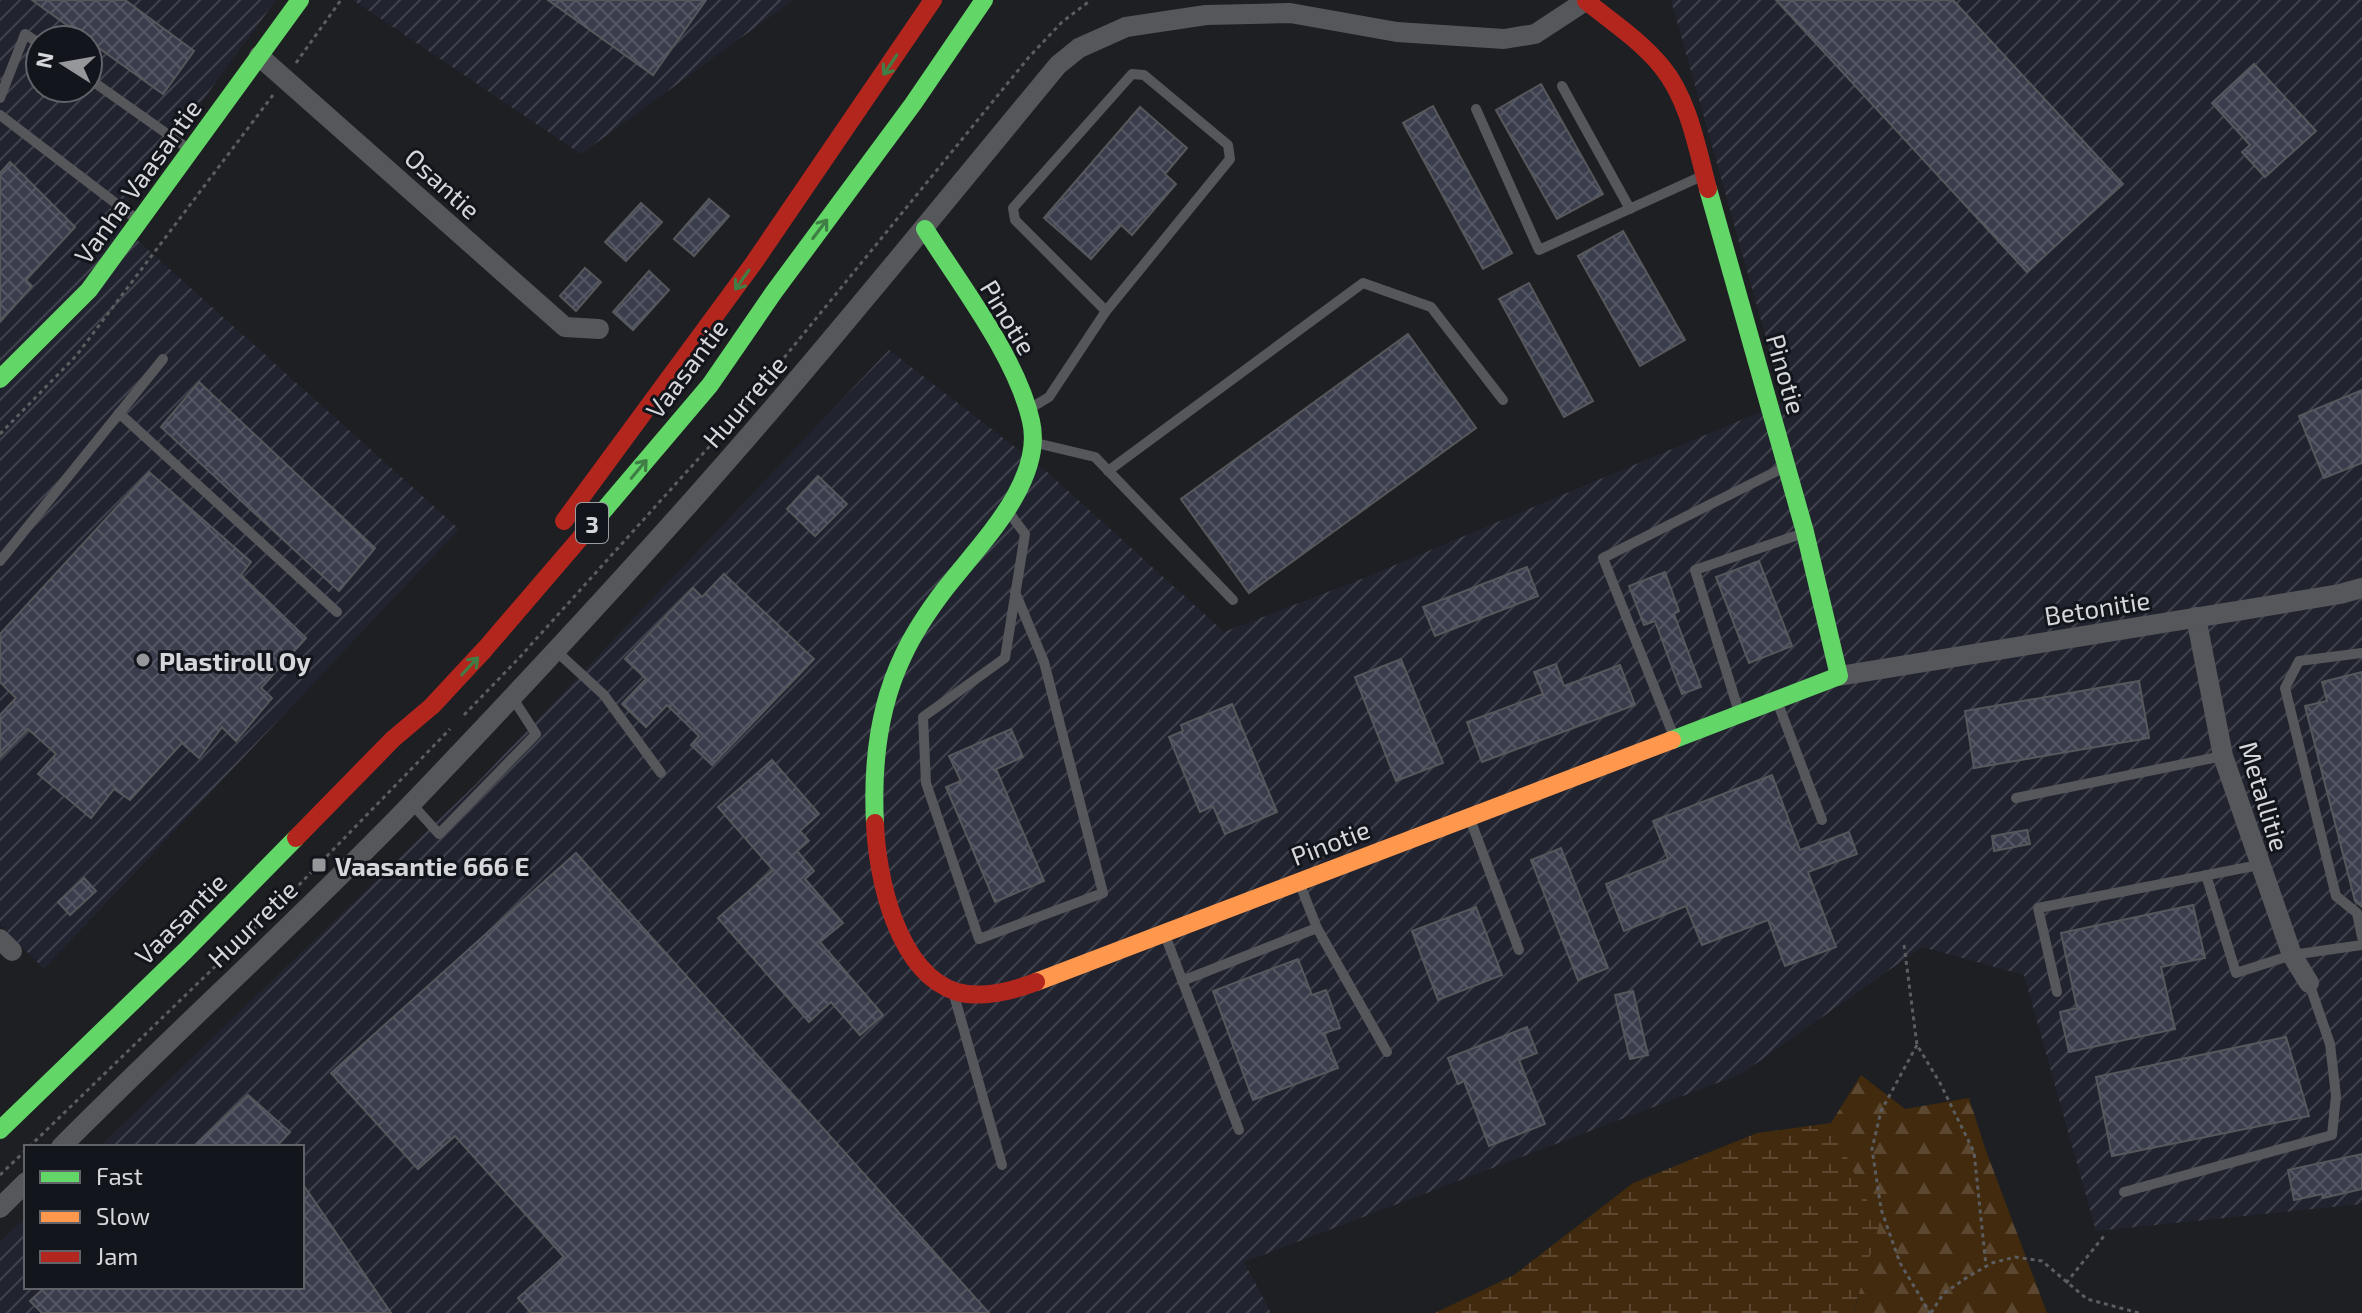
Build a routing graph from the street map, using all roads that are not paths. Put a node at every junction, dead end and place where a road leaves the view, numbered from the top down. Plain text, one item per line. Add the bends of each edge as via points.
1 (300, 0) edge
2 (933, 0) edge
3 (984, 0) edge
4 (1587, 0) edge
5 (24, 37) edge
6 (259, 56) junction
7 (1562, 86) dead end
8 (104, 89) edge
9 (0, 98) edge
10 (1476, 109) dead end
11 (0, 115) edge
12 (192, 151) junction
13 (1704, 175) junction
14 (1630, 209) junction
15 (141, 222) junction
16 (925, 229) junction
17 (1106, 311) junction
18 (599, 329) dead end
19 (163, 359) dead end
20 (2, 372) edge
21 (1503, 400) dead end
22 (1028, 409) junction
23 (119, 413) junction
24 (1035, 442) junction
25 (1785, 467) junction
26 (1108, 471) junction
27 (1006, 508) junction
28 (1805, 532) junction
29 (552, 537) dead end
30 (0, 561) edge
31 (2362, 588) edge
32 (1015, 592) junction
33 (506, 596) dead end
34 (1233, 600) dead end
35 (337, 612) dead end
36 (2196, 617) junction
37 (555, 650) junction
38 (2362, 653) edge
39 (1839, 676) junction
40 (512, 697) junction
41 (1777, 700) junction
42 (1739, 714) junction
43 (393, 739) junction
44 (1674, 739) junction
45 (2223, 756) junction
46 (661, 773) dead end
47 (2016, 798) dead end
48 (411, 803) junction
49 (1469, 817) junction
50 (1822, 820) dead end
51 (2259, 865) junction
52 (2206, 875) junction
53 (1299, 882) junction
54 (1317, 928) junction
55 (1164, 933) junction
56 (2362, 937) edge
57 (2362, 945) edge
58 (1519, 950) dead end
59 (2292, 955) junction
60 (1182, 981) junction
61 (2309, 983) joint
62 (2057, 992) dead end
63 (954, 993) junction
64 (1387, 1052) dead end
65 (0, 1130) edge
66 (1239, 1130) dead end
67 (63, 1145) edge
68 (1002, 1165) dead end
69 (24, 1184) edge
70 (2124, 1192) dead end
71 (0, 1208) edge

1 - 6 main road, Vanha Vaasantie
2 -> 29 main road, Vaasantie / 3 via 690,353
43 -> 3 main road, Vaasantie / 3 via 485,649 710,385
4 - 13 main road, Pinotie via 1663,68 1687,114
4 - 16 street, Huurretie via 1535,34 1504,39 1397,32 1290,13 1206,15 1126,27 1079,48 1058,65
5 - 9 lane
6 - 12 main road, Vanha Vaasantie
6 - 18 street, Osantie via 565,327
7 - 14 lane
8 - 12 lane
10 - 14 lane via 1539,250
11 - 15 lane
12 - 15 main road, Vanha Vaasantie
13 - 14 lane
13 - 25 main road, Pinotie
15 - 20 main road, Vanha Vaasantie via 89,290
16 - 22 main road, Pinotie via 1010,367
16 - 37 street, Huurretie via 688,506
17 - 17 lane via 1015,220 1013,208 1132,74 1144,75 1228,145 1230,159
17 - 22 lane via 1049,397
19 - 23 lane
21 - 26 lane via 1431,307 1363,283
22 - 24 main road, Pinotie
23 - 30 lane
23 - 35 lane
24 - 26 lane via 1095,457
24 - 27 main road, Pinotie via 1024,479
25 - 28 main road, Pinotie
25 - 44 lane via 1603,558
26 - 34 lane
27 - 32 lane via 1025,534
27 - 63 main road, Pinotie via 910,641 883,712 877,747 875,833 890,907 924,971
28 - 39 main road, Pinotie
28 - 42 lane via 1695,570
31 - 36 street, Betonitie
32 - 32 lane via 1005,658 923,717 926,783 979,939 1103,893 1044,662
33 - 43 main road, Vaasantie / 3
36 - 39 street, Betonitie
36 - 45 street, Metallitie
37 - 40 street, Huurretie
37 - 46 lane via 604,695
38 - 56 lane via 2299,661 2285,688 2336,896 2357,913
39 - 41 main road, Pinotie
40 - 48 street, Huurretie
40 - 48 lane via 536,734 439,834
41 - 42 main road, Pinotie
41 - 50 lane
42 - 44 main road, Pinotie
43 - 65 main road, Vaasantie / 3
44 - 49 main road, Pinotie
45 - 47 lane
45 - 51 street, Metallitie
48 - 67 street, Huurretie
49 - 53 main road, Pinotie
49 - 58 lane
51 - 52 lane
51 - 59 street, Metallitie
52 - 59 lane via 2236,973
52 - 62 lane via 2038,908
53 - 54 lane
53 - 55 main road, Pinotie
54 - 60 lane
54 - 64 lane
55 - 60 lane
55 - 63 main road, Pinotie via 1018,989 987,996
57 - 59 lane
59 - 61 street, Metallitie
60 - 66 lane
61 - 70 lane via 2330,1044 2336,1096 2332,1135
63 - 68 lane
69 - 71 street

